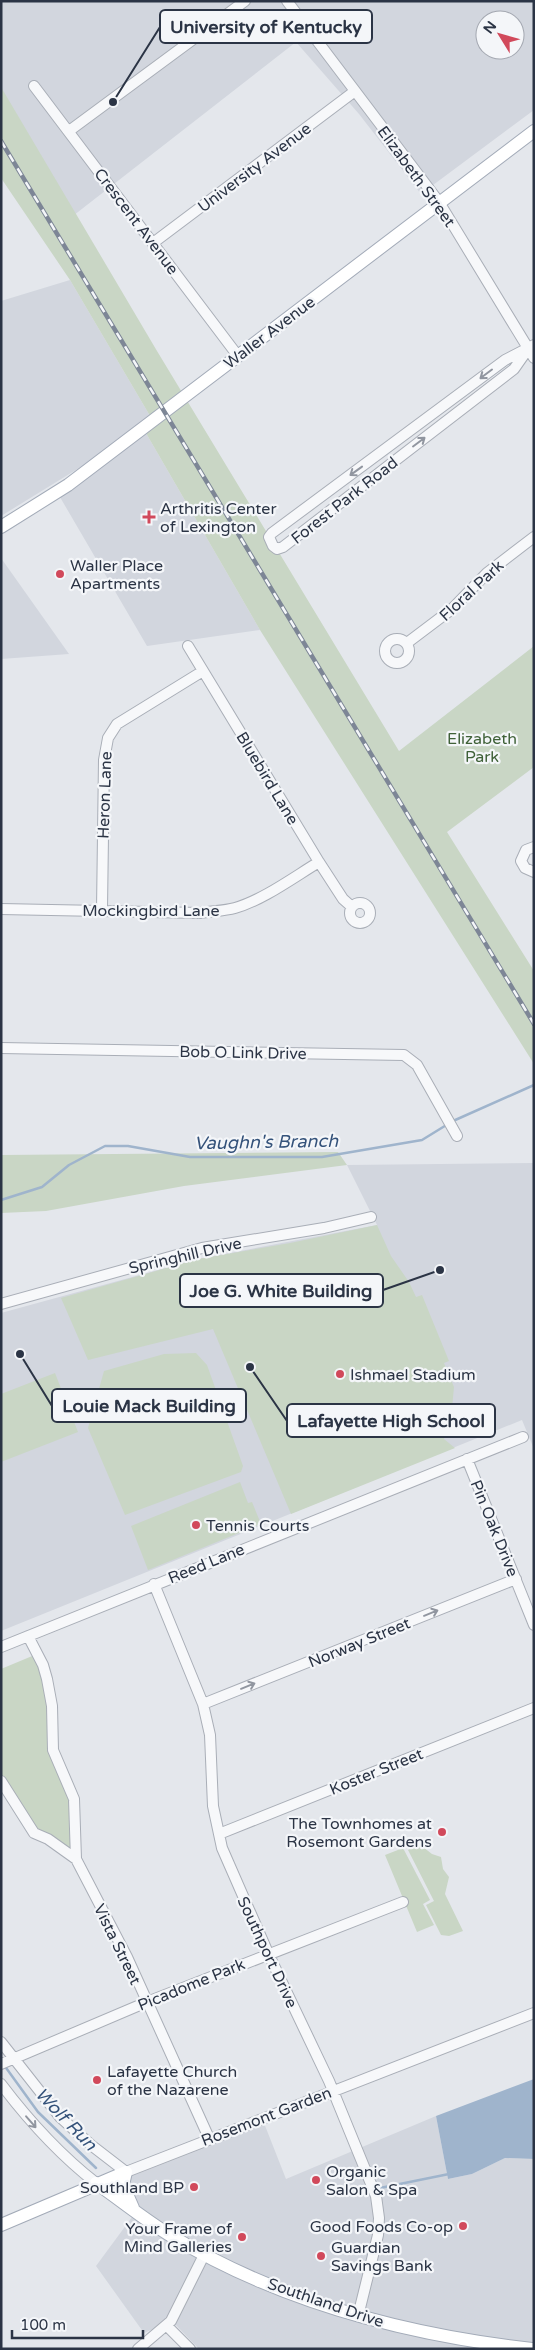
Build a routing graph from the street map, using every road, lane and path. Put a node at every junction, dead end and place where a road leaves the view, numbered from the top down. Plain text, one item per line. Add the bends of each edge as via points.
1 (245, 1) edge
2 (287, 1) edge
3 (34, 86) dead end
4 (355, 91) junction
5 (69, 131) junction
6 (534, 131) edge
7 (439, 202) junction
8 (154, 244) junction
9 (532, 351) edge
10 (238, 356) junction
11 (390, 446) junction
12 (399, 457) junction
13 (1, 528) edge
14 (534, 537) edge
15 (407, 643) dead end
16 (188, 646) dead end
17 (203, 671) junction
18 (534, 847) edge
19 (319, 862) junction
20 (534, 872) edge
21 (352, 907) dead end
22 (1, 909) edge
23 (102, 910) junction
24 (1, 1048) edge
25 (457, 1136) dead end
26 (371, 1217) dead end
27 (1, 1304) edge
28 (523, 1437) dead end
29 (467, 1459) junction
30 (516, 1579) junction
31 (154, 1584) junction
32 (534, 1625) edge
33 (28, 1636) junction
34 (1, 1646) edge
35 (203, 1704) junction
36 (534, 1708) edge
37 (1, 1780) edge
38 (219, 1834) junction
39 (76, 1859) junction
40 (403, 1902) dead end
41 (268, 1953) junction
42 (147, 2002) junction
43 (534, 2014) edge
44 (1, 2042) edge
45 (8, 2061) edge
46 (1, 2084) edge
47 (333, 2091) junction
48 (209, 2138) junction
49 (126, 2172) junction
50 (96, 2183) junction
51 (135, 2212) junction
52 (1, 2225) edge
53 (204, 2255) junction
54 (358, 2316) junction
55 (167, 2326) junction
56 (138, 2349) edge
57 (190, 2349) edge
58 (532, 2349) edge

1 - 5 street
2 - 4 street, Elizabeth Street
3 - 5 street, Crescent Avenue
4 - 7 street, Elizabeth Street
4 - 8 street, University Avenue
5 - 8 street, Crescent Avenue
6 - 7 main road, Waller Avenue
7 - 9 street, Elizabeth Street
7 - 10 main road, Waller Avenue
8 - 10 street, Crescent Avenue
9 -> 11 street, Forest Park Road via 505,360
12 -> 9 street, Forest Park Road via 514,369
10 - 13 main road, Waller Avenue via 68,485
11 - 12 street
11 -> 12 street, Forest Park Road via 272,533 269,537 273,546 277,549 283,547
14 - 15 street, Floral Park via 487,573 452,609
16 - 17 street, Bluebird Lane
17 - 19 street, Bluebird Lane
17 - 23 street, Heron Lane via 123,719 108,738 104,760
18 - 20 street via 526,850 521,861 525,868
19 - 21 street, Bluebird Lane via 342,899
19 - 23 street, Mockingbird Lane via 236,908 200,912
22 - 23 street, Mockingbird Lane
24 - 25 street, Bob O Link Drive via 404,1055 417,1064
26 - 27 street, Springhill Drive via 202,1248
28 - 29 street, Reed Lane
29 - 30 street, Pin Oak Drive
29 - 31 street, Reed Lane
30 - 32 street, Pin Oak Drive
35 -> 30 street, Norway Street
31 - 33 street, Reed Lane
31 - 35 street, Southport Drive
33 - 34 street, Reed Lane
33 - 39 street via 47,1679 54,1750 74,1799
35 - 38 street, Southport Drive via 210,1735 213,1806
36 - 38 street, Koster Street
37 - 39 street via 34,1833
38 - 41 street, Southport Drive via 227,1862
39 - 42 street, Vista Street
40 - 41 street, Picadome Park
41 - 42 street, Picadome Park
41 - 47 street, Southport Drive
42 - 45 street, Picadome Park
42 - 48 street, Vista Street
43 - 47 street, Rosemont Garden
44 - 45 street
45 - 49 street via 74,2131
46 -> 50 street via 48,2141
47 - 48 street, Rosemont Garden
47 - 54 street, Southport Drive via 378,2203 377,2240
48 - 49 street, Rosemont Garden
49 - 50 main road, Rosemont Garden
49 - 51 main road via 123,2185
50 - 51 main road, Southland Drive
50 - 52 main road, Rosemont Garden
51 - 53 main road, Southland Drive
53 - 54 main road, Southland Drive via 299,2296
53 - 55 street
54 - 58 main road, Southland Drive via 437,2335
55 - 56 street
55 - 57 street

